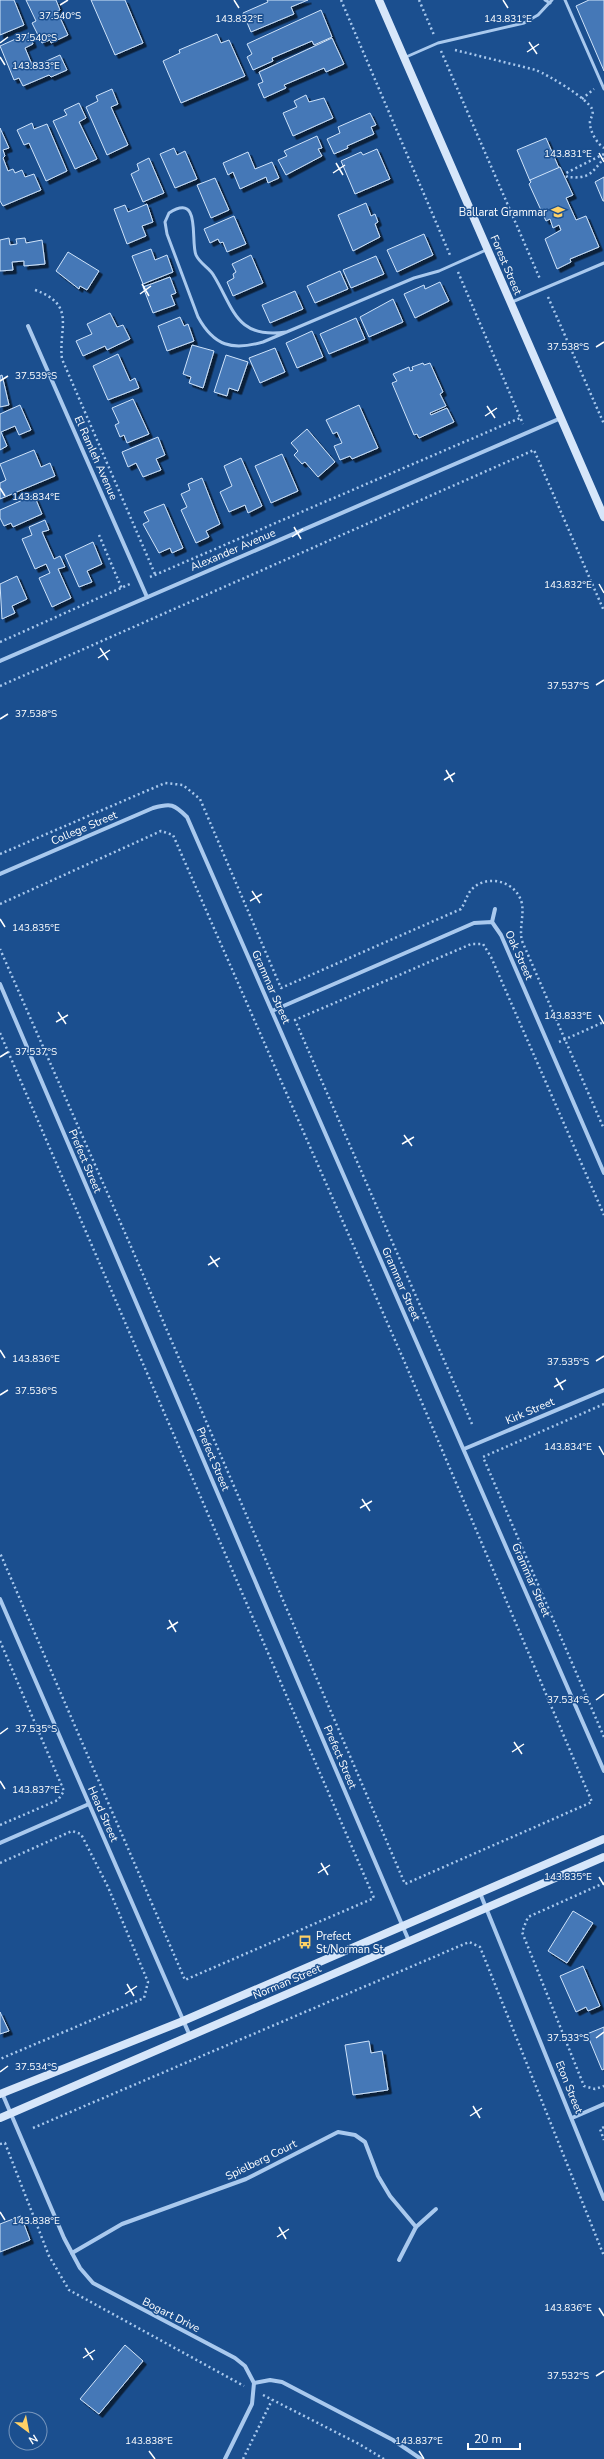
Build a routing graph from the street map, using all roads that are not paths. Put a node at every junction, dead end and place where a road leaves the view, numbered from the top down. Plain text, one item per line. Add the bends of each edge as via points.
1 (379, 0) edge
2 (544, 0) edge
3 (565, 0) edge
4 (551, 1) edge
5 (404, 58) junction
6 (603, 87) edge
7 (488, 250) junction
8 (604, 263) edge
9 (511, 303) junction
10 (28, 326) dead end
11 (286, 332) junction
12 (562, 418) junction
13 (604, 517) edge
14 (147, 597) junction
15 (0, 661) edge
16 (177, 807) joint
17 (0, 874) edge
18 (496, 909) dead end
19 (492, 922) junction
20 (0, 984) edge
21 (272, 1011) junction
22 (604, 1173) edge
23 (604, 1390) edge
24 (464, 1449) junction
25 (0, 1599) edge
26 (2, 1606) edge
27 (604, 1771) edge
28 (89, 1804) junction
29 (604, 1839) edge
30 (0, 1843) edge
31 (604, 1857) edge
32 (480, 1893) junction
33 (486, 1908) junction
34 (402, 1926) junction
35 (409, 1941) junction
36 (183, 2021) junction
37 (190, 2036) junction
38 (1, 2093) edge
39 (604, 2104) edge
40 (10, 2113) junction
41 (0, 2118) edge
42 (572, 2118) junction
43 (604, 2199) edge
44 (436, 2209) dead end
45 (416, 2227) junction
46 (72, 2253) junction
47 (399, 2260) dead end
48 (254, 2383) junction
49 (225, 2459) edge
50 (421, 2459) edge

1 - 5 main road, Forest Street
2 - 4 lane
3 - 6 lane
4 - 5 lane via 538,15 524,23 438,44
5 - 7 main road, Forest Street
7 - 9 main road, Forest Street
7 - 11 lane
8 - 9 lane
9 - 12 main road, Forest Street
10 - 14 street, El Ramleh Avenue
11 - 11 lane via 263,342 237,348 216,339 205,328 167,234 165,222 169,212 177,208 185,208 189,212 194,225 193,245 196,255 214,274 236,316 245,325 262,332
12 - 13 main road, Forest Street
12 - 14 street, Alexander Avenue
14 - 15 street, Alexander Avenue
16 - 17 street, College Street via 167,804 153,808
16 - 21 street, Grammar Street via 187,817
18 - 19 street
19 - 21 street, Oak Street via 474,923
19 - 22 street, Oak Street via 501,935
20 - 34 street, Prefect Street
21 - 24 street, Grammar Street
23 - 24 street, Kirk Street
24 - 27 street, Grammar Street
25 - 26 street, Head Street
26 - 28 street, Head Street
28 - 30 street
28 - 36 street, Head Street
29 - 32 main road, Norman Street
31 - 33 main road, Norman Street
32 - 33 street, Eton Street
32 - 34 main road, Norman Street
33 - 35 main road, Norman Street
33 - 42 street, Eton Street
34 - 35 street, Prefect Street
34 - 36 main road, Norman Street
35 - 37 main road, Norman Street
36 - 37 street, Head Street
36 - 38 main road, Norman Street
37 - 40 main road, Norman Street
38 - 40 street, Bogart Drive
39 - 42 street
40 - 41 main road, Norman Street
40 - 46 street, Bogart Drive
42 - 43 street, Eton Street
44 - 45 street
45 - 46 street, Spielberg Court via 390,2196 378,2176 365,2142 355,2135 338,2132 246,2179 122,2224
45 - 47 street
46 - 48 street, Bogart Drive via 92,2283 235,2358 245,2366
48 - 49 street via 252,2404
48 - 50 street via 270,2380 282,2382 393,2440

